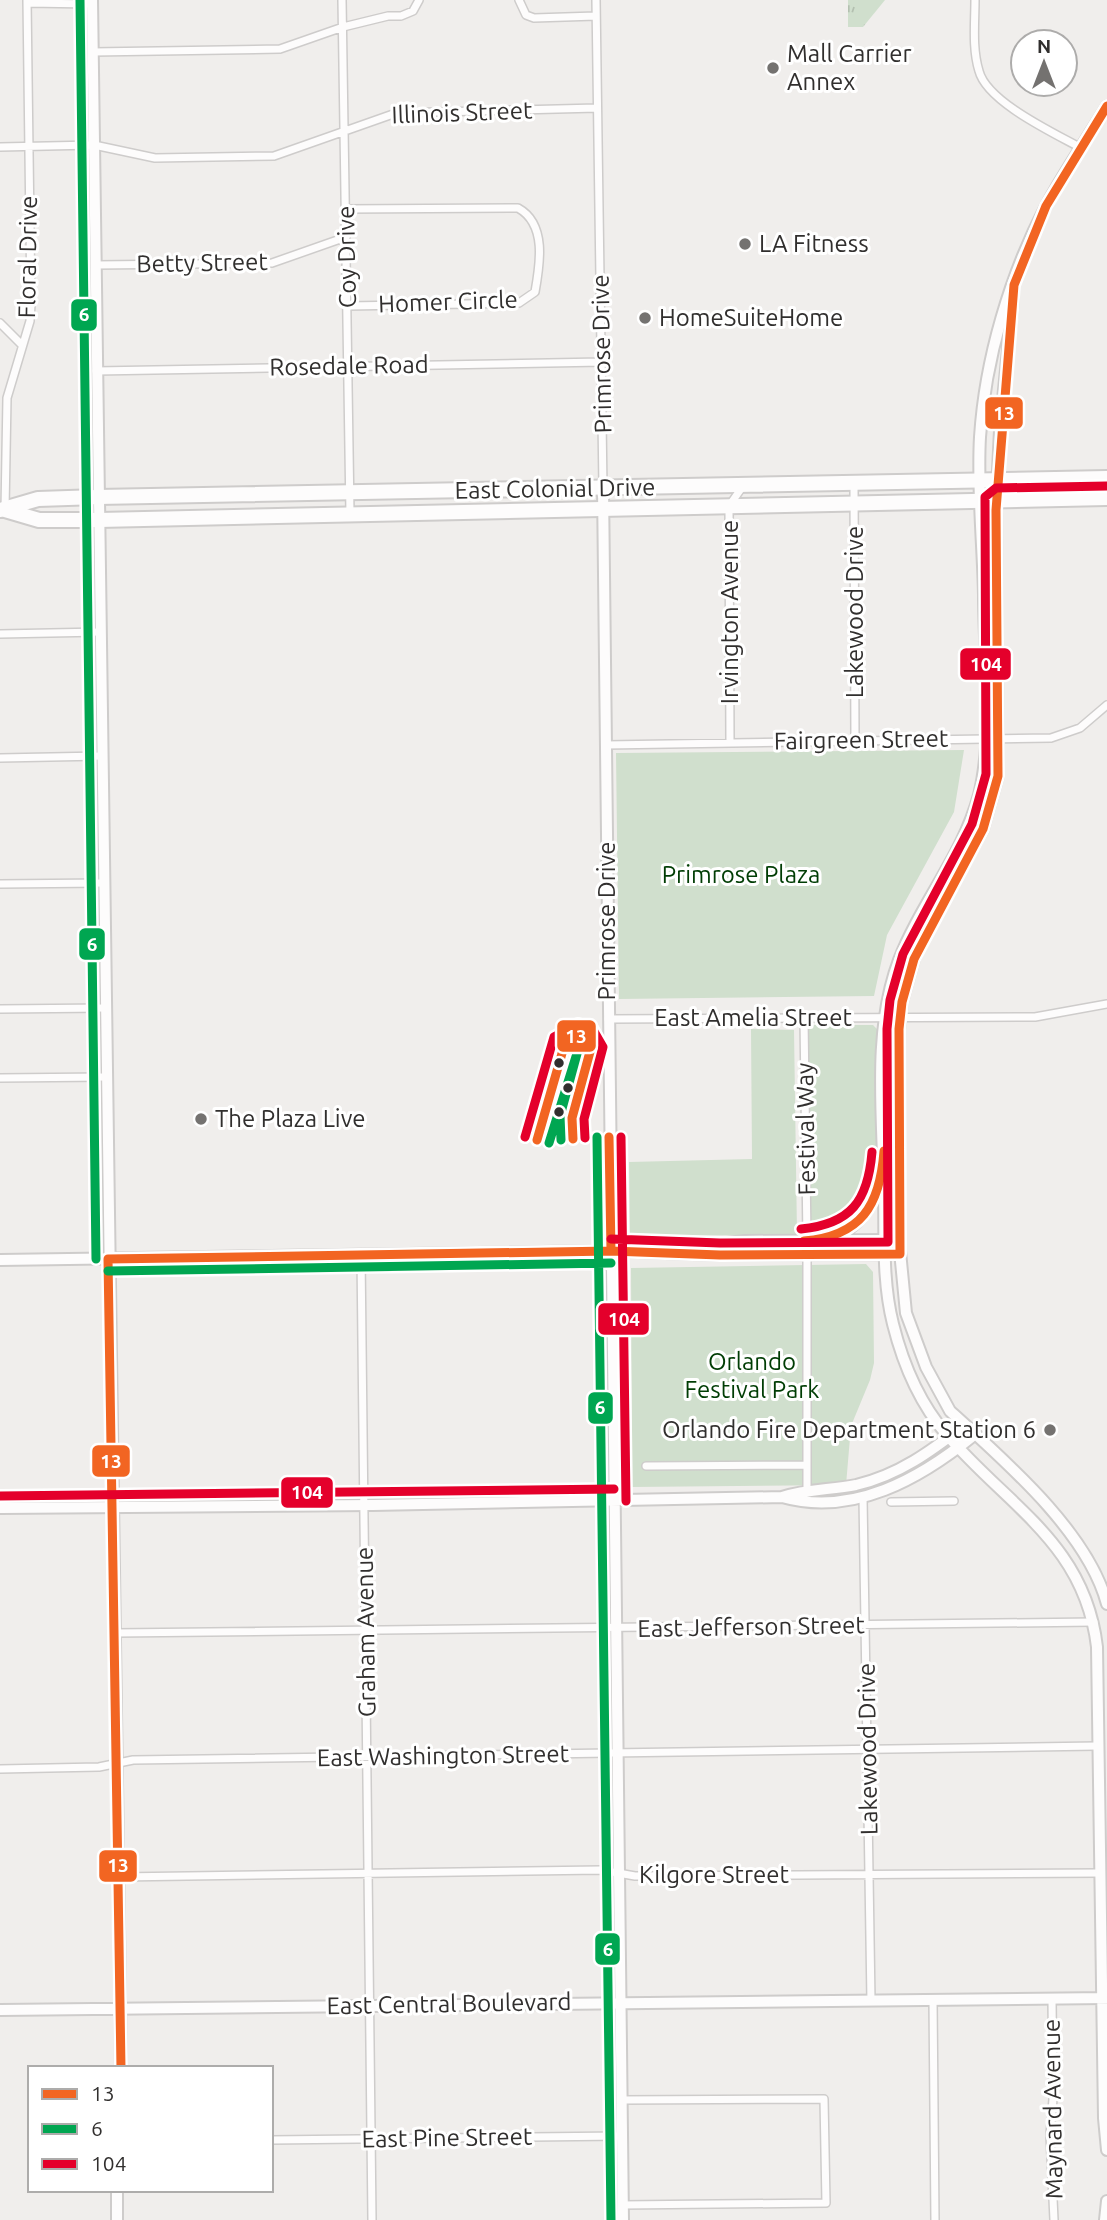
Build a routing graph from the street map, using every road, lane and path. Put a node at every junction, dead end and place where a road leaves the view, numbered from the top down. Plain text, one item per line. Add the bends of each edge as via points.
1 (342, 0) edge
2 (419, 0) edge
3 (519, 0) edge
4 (596, 0) edge
5 (975, 0) edge
6 (27, 2) edge
7 (92, 2) edge
8 (596, 16) junction
9 (343, 27) junction
10 (93, 52) junction
11 (1107, 106) edge
12 (597, 108) junction
13 (344, 131) junction
14 (94, 145) junction
15 (0, 147) edge
16 (29, 147) junction
17 (1081, 148) junction
18 (346, 209) junction
19 (346, 237) junction
20 (96, 265) junction
21 (1014, 285) junction
22 (348, 306) junction
23 (0, 323) edge
24 (21, 344) junction
25 (602, 362) junction
26 (348, 365) junction
27 (96, 371) junction
28 (1107, 478) edge
29 (981, 480) junction
30 (999, 481) junction
31 (854, 484) junction
32 (743, 486) junction
33 (603, 488) junction
34 (350, 493) junction
35 (98, 497) junction
36 (1107, 498) edge
37 (982, 500) junction
38 (997, 500) junction
39 (854, 503) junction
40 (729, 506) junction
41 (603, 509) junction
42 (3, 510) edge
43 (350, 515) junction
44 (99, 520) junction
45 (101, 632) junction
46 (0, 634) edge
47 (1107, 705) edge
48 (985, 738) junction
49 (999, 738) junction
50 (856, 741) junction
51 (730, 742) junction
52 (606, 745) junction
53 (102, 756) junction
54 (0, 758) edge
55 (104, 883) junction
56 (0, 884) edge
57 (1107, 1004) edge
58 (106, 1008) junction
59 (0, 1009) edge
60 (884, 1017) junction
61 (804, 1018) junction
62 (899, 1018) junction
63 (608, 1019) junction
64 (106, 1077) junction
65 (0, 1078) edge
66 (884, 1172) junction
67 (885, 1240) junction
68 (807, 1241) junction
69 (827, 1241) junction
70 (899, 1241) junction
71 (611, 1251) junction
72 (650, 1252) junction
73 (885, 1254) junction
74 (900, 1254) junction
75 (361, 1255) junction
76 (807, 1256) junction
77 (108, 1259) junction
78 (0, 1260) edge
79 (965, 1425) junction
80 (974, 1435) junction
81 (949, 1437) junction
82 (959, 1447) junction
83 (807, 1465) junction
84 (646, 1466) dead end
85 (898, 1486) junction
86 (807, 1489) junction
87 (782, 1497) junction
88 (863, 1497) junction
89 (614, 1501) junction
90 (954, 1501) dead end
91 (891, 1502) dead end
92 (905, 1502) junction
93 (363, 1506) junction
94 (111, 1507) junction
95 (0, 1508) edge
96 (1107, 1604) edge
97 (1094, 1622) junction
98 (865, 1626) junction
99 (615, 1628) junction
100 (366, 1630) junction
101 (116, 1633) junction
102 (1097, 1746) junction
103 (868, 1750) junction
104 (617, 1753) junction
105 (369, 1758) junction
106 (117, 1763) junction
107 (0, 1769) edge
108 (369, 1873) junction
109 (619, 1873) junction
110 (1100, 1873) junction
111 (870, 1875) junction
112 (119, 1877) junction
113 (1105, 1998) edge
114 (933, 1999) junction
115 (1052, 1999) junction
116 (871, 2001) junction
117 (620, 2002) junction
118 (370, 2005) junction
119 (122, 2008) junction
120 (0, 2010) edge
121 (121, 2066) edge
122 (621, 2100) junction
123 (622, 2136) junction
124 (371, 2138) junction
125 (273, 2140) edge
126 (1107, 2150) edge
127 (117, 2192) edge
128 (1107, 2201) edge
129 (622, 2205) junction
130 (117, 2220) edge
131 (372, 2220) edge
132 (622, 2220) edge
133 (935, 2220) edge
134 (1054, 2220) edge
135 (1105, 2220) edge

1 - 9 street, Coy Drive
2 - 9 street via 413,11 401,16
3 - 8 street via 526,15 534,18
4 - 8 street, Primrose Drive
5 - 17 street via 979,73 990,90
6 - 7 street
6 - 16 street, Floral Drive
7 - 10 street
8 - 12 street, Primrose Drive
9 - 10 street via 280,49
9 - 13 street, Coy Drive
10 - 14 street
11 - 17 street
12 - 13 street, Illinois Street via 396,113
12 - 25 street, Primrose Drive
13 - 14 street, Illinois Street via 274,156 155,158
13 - 18 street, Coy Drive
14 - 16 street, Illinois Street
14 - 20 street
15 - 16 street, Illinois Street
16 - 24 street, Floral Drive via 32,304
17 - 21 street via 1046,206
18 - 19 street, Coy Drive
18 - 22 street, Homer Circle via 519,208 530,215 538,233 537,281 530,299 519,303
19 - 20 street, Betty Street via 272,263
19 - 22 street, Coy Drive
20 - 27 street
21 - 29 street via 999,326 985,396
21 - 30 street
22 - 26 street, Coy Drive
23 - 24 street
24 - 42 street, Floral Drive via 7,398
25 - 26 street, Rosedale Road
25 - 33 street, Primrose Drive
26 - 27 street, Rosedale Road
26 - 34 street, Coy Drive
27 - 35 street
28 - 30 highway, East Colonial Drive
29 - 30 highway, East Colonial Drive
29 - 31 highway, East Colonial Drive
29 - 37 street
30 - 38 street
31 - 32 highway, East Colonial Drive
31 - 39 street, Lakewood Drive
32 - 33 highway, East Colonial Drive
32 - 40 street, Irvington Avenue
33 - 34 highway, East Colonial Drive
33 - 41 street, Primrose Drive
34 - 35 highway, East Colonial Drive
34 - 43 street, Coy Drive
35 - 42 highway, East Colonial Drive via 38,499
35 - 44 street
36 - 38 highway, East Colonial Drive
37 - 38 highway, East Colonial Drive
37 - 39 highway, East Colonial Drive
37 - 48 street
38 - 49 street
39 - 40 highway, East Colonial Drive
39 - 50 street, Lakewood Drive
40 - 41 highway, East Colonial Drive
40 - 51 street, Irvington Avenue
41 - 43 highway, East Colonial Drive
41 - 52 street, Primrose Drive
42 - 44 highway, East Colonial Drive via 39,520
43 - 44 highway, East Colonial Drive
44 - 45 street
45 - 46 street
45 - 53 street
47 - 49 street, Fairgreen Street via 1080,728 1051,738
48 - 49 street, Fairgreen Street
48 - 50 street, Fairgreen Street
48 - 60 street via 979,794 969,824 909,936 889,988
49 - 62 street via 998,776 983,829 926,932
50 - 51 street, Fairgreen Street
51 - 52 street, Fairgreen Street
52 - 63 street, Primrose Drive
53 - 54 street
53 - 55 street
55 - 56 street
55 - 58 street
57 - 62 street, East Amelia Street via 1035,1017
58 - 59 street
58 - 64 street
60 - 61 street, East Amelia Street
60 - 62 street, East Amelia Street
60 - 66 street
61 - 63 street, East Amelia Street
61 - 68 street, Festival Way
62 - 70 street
63 - 71 street, Primrose Drive
64 - 65 street
64 - 77 street
66 - 67 street
66 - 69 street via 863,1217
67 - 69 street
67 - 70 street
67 - 73 street
68 - 69 street
68 - 72 street via 745,1241
70 - 74 street
71 - 72 street
71 - 75 street
71 - 89 street, Primrose Drive
72 - 76 street
73 - 74 street
73 - 76 street
73 - 81 street via 891,1319 900,1348 925,1405
74 - 79 street via 906,1313 914,1339 939,1395
75 - 77 street
75 - 93 street, Graham Avenue
76 - 83 street
77 - 78 street
77 - 94 street
79 - 80 street
79 - 81 street
80 - 82 street
80 - 96 street via 1074,1535 1100,1581
81 - 82 street
81 - 86 street via 881,1478
82 - 85 street
82 - 97 street via 1055,1542 1082,1589
83 - 84 street
83 - 86 street
85 - 88 street
85 - 92 street
86 - 87 street
87 - 88 street via 806,1504
87 - 89 street
88 - 98 street, Lakewood Drive
89 - 93 street
89 - 99 street, Primrose Drive
90 - 92 street
91 - 92 street
93 - 94 street
93 - 100 street, Graham Avenue
94 - 95 street
94 - 101 street
97 - 98 street, East Jefferson Street
97 - 102 street
98 - 99 street, East Jefferson Street
98 - 103 street, Lakewood Drive
99 - 100 street, East Jefferson Street
99 - 104 street, Primrose Drive
100 - 101 street, East Jefferson Street
100 - 105 street, Graham Avenue
101 - 106 street
102 - 103 street, East Washington Street
102 - 110 street
103 - 104 street, East Washington Street
103 - 111 street, Lakewood Drive
104 - 105 street, East Washington Street
104 - 109 street, Primrose Drive
105 - 106 street, East Washington Street
105 - 108 street, Graham Avenue
106 - 107 street, East Washington Street
106 - 112 street
108 - 109 street, Kilgore Street
108 - 112 street, Kilgore Street
108 - 118 street, Graham Avenue
109 - 111 street, Kilgore Street
109 - 117 street, Primrose Drive
110 - 111 street, Kilgore Street
110 - 113 street
111 - 116 street, Lakewood Drive
112 - 119 street
113 - 115 street, East Central Boulevard
113 - 126 street
114 - 115 street, East Central Boulevard
114 - 116 street, East Central Boulevard
114 - 133 street
115 - 134 street, Maynard Avenue
116 - 117 street, East Central Boulevard
117 - 118 street, East Central Boulevard
117 - 122 street, Primrose Drive
118 - 119 street, East Central Boulevard
118 - 124 street, Graham Avenue
119 - 120 street, East Central Boulevard
119 - 121 street
122 - 123 street, Primrose Drive
122 - 129 street via 824,2099 826,2203
123 - 124 street, East Pine Street
123 - 129 street, Primrose Drive
124 - 125 street, East Pine Street
124 - 131 street, Graham Avenue
127 - 130 street
128 - 135 street
129 - 132 street, Primrose Drive

